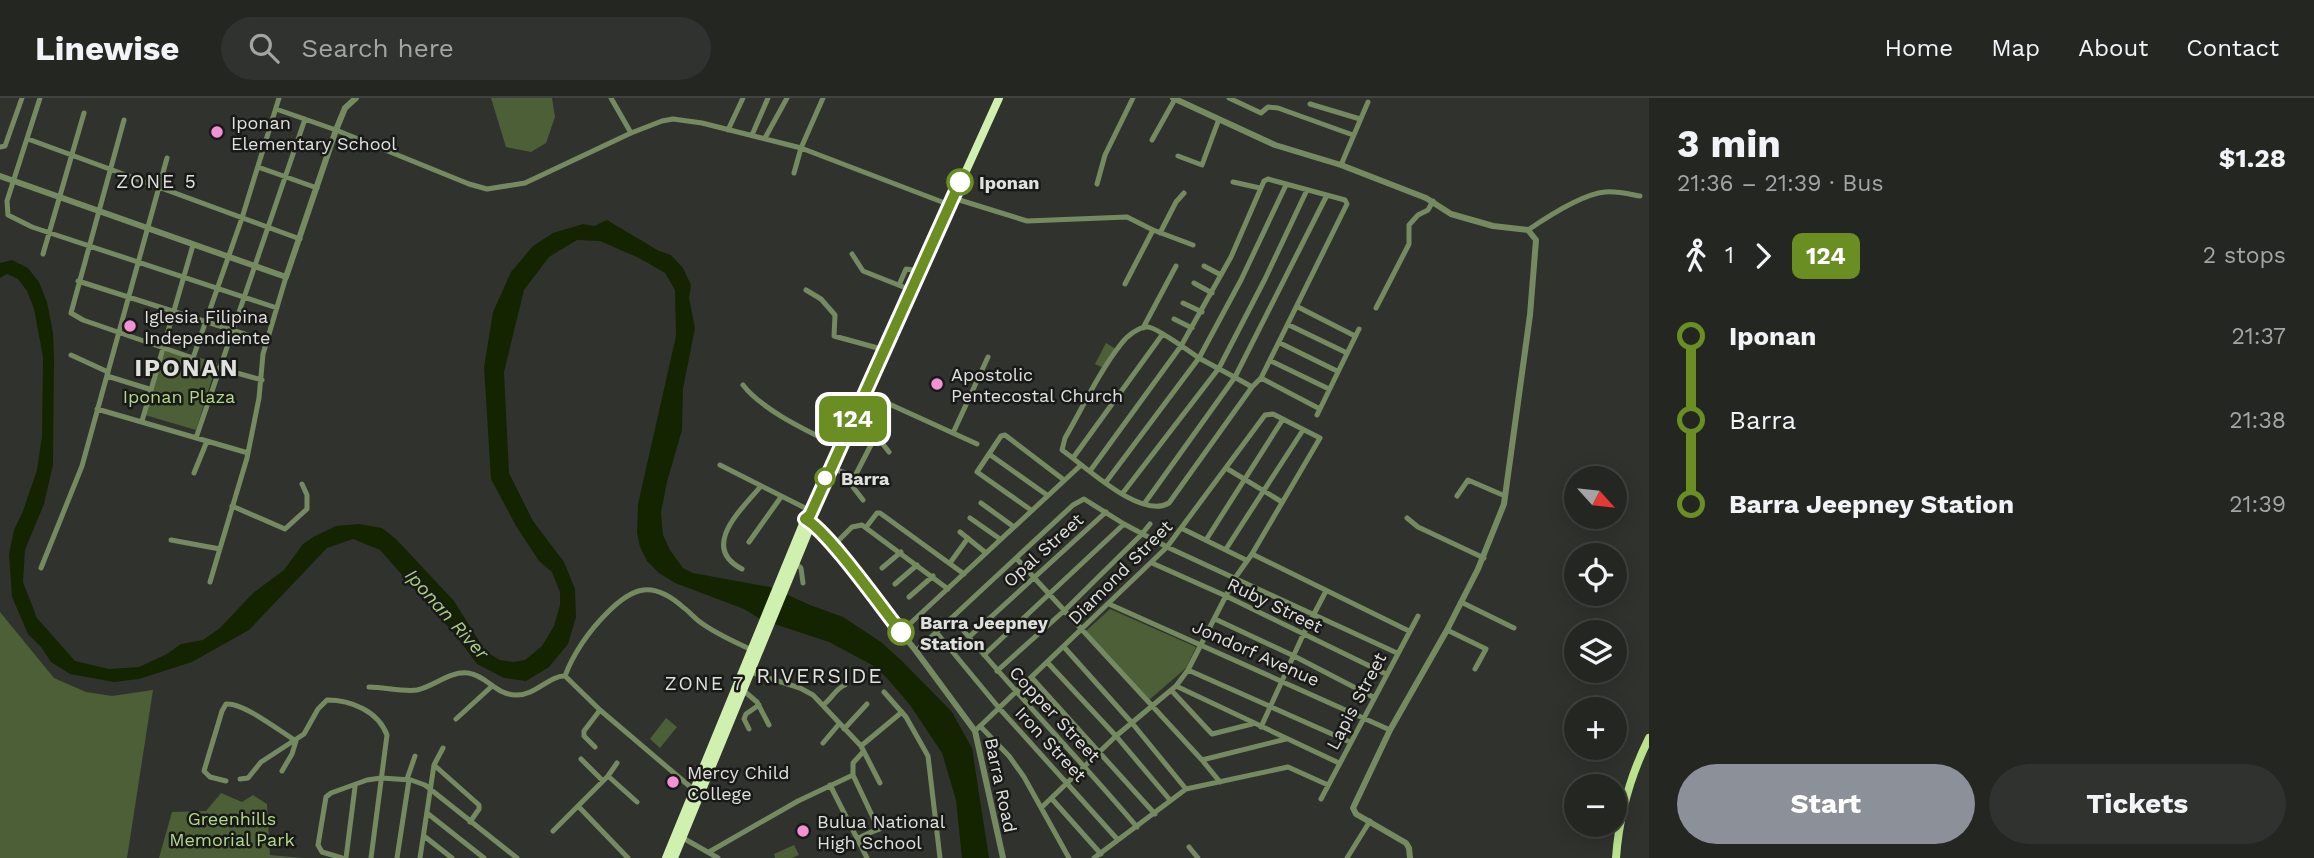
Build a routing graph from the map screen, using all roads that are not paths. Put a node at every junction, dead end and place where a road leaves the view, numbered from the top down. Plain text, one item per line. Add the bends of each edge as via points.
1 (22, 98) edge
2 (40, 98) edge
3 (279, 98) edge
4 (356, 98) edge
5 (611, 98) edge
6 (743, 98) edge
7 (768, 98) edge
8 (786, 98) edge
9 (823, 98) edge
10 (999, 98) edge
11 (1133, 98) edge
12 (1229, 98) edge
13 (1178, 99) edge
14 (1368, 102) dead end
15 (1310, 104) dead end
16 (276, 109) junction
17 (84, 113) dead end
18 (304, 119) junction
19 (124, 120) dead end
20 (1219, 120) junction
21 (1360, 120) junction
22 (336, 130) junction
23 (728, 130) junction
24 (631, 134) junction
25 (752, 135) junction
26 (1353, 135) junction
27 (765, 138) junction
28 (28, 139) junction
29 (1152, 140) dead end
30 (0, 146) edge
31 (801, 148) junction
32 (71, 155) junction
33 (1178, 156) dead end
34 (167, 158) dead end
35 (1340, 165) junction
36 (258, 167) junction
37 (110, 169) junction
38 (794, 173) dead end
39 (0, 176) edge
40 (284, 177) junction
41 (14, 181) junction
42 (1233, 182) dead end
43 (1097, 184) dead end
44 (1286, 185) junction
45 (158, 188) junction
46 (317, 188) junction
47 (1260, 188) junction
48 (1307, 190) junction
49 (1184, 193) dead end
50 (1327, 195) junction
51 (1640, 196) dead end
52 (59, 198) junction
53 (1433, 201) junction
54 (951, 202) junction
55 (99, 212) junction
56 (242, 218) junction
57 (267, 228) junction
58 (147, 229) junction
59 (1153, 230) junction
60 (1528, 230) junction
61 (48, 232) junction
62 (1160, 233) junction
63 (300, 239) junction
64 (193, 245) junction
65 (1193, 245) dead end
66 (89, 246) junction
67 (43, 254) dead end
68 (852, 254) dead end
69 (228, 257) junction
70 (137, 262) junction
71 (254, 266) junction
72 (1176, 266) dead end
73 (1204, 266) dead end
74 (920, 271) junction
75 (1221, 275) junction
76 (286, 277) junction
77 (184, 278) junction
78 (78, 281) junction
79 (1194, 283) dead end
80 (1125, 284) dead end
81 (899, 285) junction
82 (217, 289) junction
83 (806, 290) dead end
84 (911, 290) junction
85 (1212, 293) junction
86 (127, 298) junction
87 (244, 298) junction
88 (1183, 303) dead end
89 (1298, 307) junction
90 (277, 308) junction
91 (1376, 308) dead end
92 (173, 312) junction
93 (1202, 312) junction
94 (1174, 319) dead end
95 (205, 321) junction
96 (1289, 325) junction
97 (1143, 328) junction
98 (1192, 328) junction
99 (1359, 329) dead end
100 (118, 330) junction
101 (232, 330) junction
102 (1162, 335) junction
103 (1355, 336) junction
104 (267, 341) junction
105 (1280, 342) junction
106 (1181, 346) junction
107 (162, 347) junction
108 (885, 350) junction
109 (1347, 354) junction
110 (71, 355) dead end
111 (988, 357) dead end
112 (1199, 358) junction
113 (1271, 361) junction
114 (219, 368) junction
115 (1219, 368) junction
116 (1337, 371) junction
117 (107, 374) junction
118 (1235, 377) junction
119 (1261, 378) junction
120 (261, 380) junction
121 (743, 385) dead end
122 (1252, 387) junction
123 (149, 389) junction
124 (1329, 389) junction
125 (865, 393) junction
126 (97, 409) junction
127 (1283, 419) junction
128 (142, 421) junction
129 (1303, 430) junction
130 (953, 433) junction
131 (197, 438) junction
132 (208, 441) junction
133 (977, 444) dead end
134 (840, 447) junction
135 (888, 452) dead end
136 (247, 453) junction
137 (989, 454) junction
138 (1073, 458) junction
139 (1081, 465) junction
140 (720, 466) dead end
141 (830, 468) junction
142 (1226, 468) junction
143 (1090, 471) junction
144 (194, 473) dead end
145 (855, 476) junction
146 (1063, 480) junction
147 (1243, 480) junction
148 (1106, 482) junction
149 (302, 484) dead end
150 (761, 486) junction
151 (1263, 491) junction
152 (1122, 494) junction
153 (1048, 495) junction
154 (1457, 496) dead end
155 (1505, 496) junction
156 (781, 497) junction
157 (863, 500) dead end
158 (1282, 502) junction
159 (981, 503) dead end
160 (1144, 504) junction
161 (232, 506) junction
162 (1031, 510) junction
163 (1106, 512) junction
164 (809, 517) junction
165 (971, 518) dead end
166 (1407, 518) dead end
167 (1124, 524) junction
168 (1150, 524) dead end
169 (867, 526) junction
170 (1014, 527) junction
171 (1183, 529) junction
172 (960, 532) dead end
173 (1142, 534) junction
174 (968, 538) junction
175 (1000, 539) junction
176 (171, 540) dead end
177 (1206, 540) junction
178 (749, 542) dead end
179 (832, 546) junction
180 (1167, 547) junction
181 (220, 549) junction
182 (1226, 549) junction
183 (901, 552) junction
184 (986, 553) junction
185 (1252, 554) junction
186 (1016, 558) junction
187 (1483, 558) junction
188 (1247, 559) junction
189 (950, 563) junction
190 (1152, 563) junction
191 (796, 564) junction
192 (917, 565) junction
193 (41, 568) dead end
194 (742, 569) dead end
195 (882, 569) dead end
196 (964, 574) junction
197 (933, 576) junction
198 (1034, 577) junction
199 (1235, 578) junction
200 (210, 582) dead end
201 (803, 583) dead end
202 (895, 584) dead end
203 (948, 589) junction
204 (1326, 591) junction
205 (1050, 593) junction
206 (1226, 596) junction
207 (909, 597) dead end
208 (1461, 602) junction
209 (1109, 604) junction
210 (1065, 610) junction
211 (1313, 615) junction
212 (1418, 616) dead end
213 (953, 618) junction
214 (1215, 619) junction
215 (1514, 628) dead end
216 (1082, 629) junction
217 (1447, 630) junction
218 (1409, 631) junction
219 (901, 632) junction
220 (937, 633) junction
221 (763, 635) junction
222 (1303, 635) junction
223 (969, 637) junction
224 (1202, 645) junction
225 (1064, 647) junction
226 (752, 650) junction
227 (916, 650) junction
228 (1397, 653) junction
229 (984, 655) junction
230 (1294, 656) junction
231 (1047, 662) junction
232 (1475, 669) dead end
233 (1188, 670) junction
234 (748, 671) junction
235 (997, 671) junction
236 (1386, 674) junction
237 (565, 677) junction
238 (1032, 678) junction
239 (1282, 680) junction
240 (845, 685) dead end
241 (369, 687) dead end
242 (491, 687) junction
243 (1174, 688) junction
244 (744, 691) junction
245 (884, 692) dead end
246 (1016, 693) junction
247 (1373, 697) junction
248 (867, 704) dead end
249 (759, 705) junction
250 (823, 705) junction
251 (1152, 705) junction
252 (1271, 706) junction
253 (999, 708) junction
254 (600, 710) junction
255 (902, 712) junction
256 (1363, 717) junction
257 (456, 719) dead end
258 (1132, 723) junction
259 (1253, 723) junction
260 (769, 724) dead end
261 (841, 726) junction
262 (1261, 727) junction
263 (977, 728) junction
264 (749, 729) dead end
265 (1390, 730) junction
266 (1116, 736) junction
267 (1286, 739) junction
268 (1648, 740) edge
269 (296, 741) junction
270 (1350, 742) junction
271 (823, 743) dead end
272 (595, 747) dead end
273 (443, 748) dead end
274 (862, 749) junction
275 (1099, 753) junction
276 (415, 756) dead end
277 (581, 759) dead end
278 (1202, 760) junction
279 (617, 763) dead end
280 (1339, 763) junction
281 (435, 765) junction
282 (1085, 767) junction
283 (282, 771) dead end
284 (853, 775) junction
285 (381, 778) junction
286 (240, 779) dead end
287 (408, 779) junction
288 (606, 779) junction
289 (226, 780) dead end
290 (1068, 782) junction
291 (1220, 782) junction
292 (880, 783) dead end
293 (830, 785) junction
294 (1328, 785) junction
295 (355, 786) junction
296 (430, 788) junction
297 (1186, 789) junction
298 (694, 790) junction
299 (1052, 799) junction
300 (1321, 799) dead end
301 (1170, 800) junction
302 (637, 802) dead end
303 (578, 806) junction
304 (1042, 807) junction
305 (427, 813) junction
306 (1155, 814) junction
307 (1370, 821) junction
308 (470, 822) junction
309 (919, 823) dead end
310 (1137, 827) junction
311 (878, 828) junction
312 (553, 831) dead end
313 (424, 836) junction
314 (683, 838) junction
315 (858, 839) junction
316 (1118, 840) junction
317 (1189, 847) dead end
318 (520, 850) dead end
319 (709, 852) junction
320 (1101, 854) junction
321 (344, 858) edge
322 (371, 858) edge
323 (397, 858) edge
324 (420, 858) edge
325 (452, 858) edge
326 (484, 858) edge
327 (516, 858) edge
328 (628, 858) edge
329 (666, 858) edge
330 (674, 858) edge
331 (718, 858) edge
332 (867, 858) edge
333 (940, 858) edge
334 (1003, 858) edge
335 (1069, 858) edge
336 (1094, 858) edge
337 (1198, 858) edge
338 (1347, 858) edge
339 (1410, 858) edge
340 (1616, 858) edge

1 - 30 street via 8,140
2 - 28 street
3 - 16 street
4 - 22 street via 345,108
5 - 24 street
6 - 23 street
7 - 25 street
8 - 27 street
9 - 31 street
10 - 54 highway
11 - 43 street via 1105,155
12 - 26 street via 1261,113 1268,107 1278,108
13 - 20 street
13 - 29 street
14 - 21 street
15 - 21 street
16 - 18 street
16 - 36 street
17 - 32 street
18 - 22 street
18 - 40 street
19 - 37 street
20 - 33 street via 1202,165
20 - 35 street via 1275,145
21 - 26 street
22 - 24 street via 487,189 524,183
22 - 46 street
23 - 24 street via 673,119
23 - 25 street
25 - 27 street
26 - 35 street
27 - 31 street
28 - 32 street
28 - 41 street
31 - 38 street
31 - 54 street
32 - 37 street
32 - 52 street
34 - 45 street
35 - 53 street
36 - 40 street
36 - 56 street
37 - 45 street
37 - 55 street
39 - 41 street
40 - 46 street
40 - 57 street
41 - 52 street
41 - 61 street via 6,214
42 - 47 street
44 - 47 street via 1265,180
44 - 48 street
44 - 112 street
45 - 56 street
45 - 58 street
46 - 63 street
47 - 75 street
48 - 50 street
48 - 115 street
49 - 62 street
50 - 89 street via 1347,204
50 - 118 street
51 - 60 street via 1595,194
52 - 55 street
52 - 61 street
53 - 60 street via 1456,216
53 - 91 street via 1411,222 1409,244
54 - 59 street via 1027,221 1123,216
54 - 74 highway
55 - 58 street
55 - 66 street
56 - 57 street
56 - 69 street
57 - 63 street
57 - 71 street
58 - 64 street
58 - 70 street
59 - 62 street
59 - 80 street
60 - 155 street via 1535,240 1536,258
61 - 66 street
61 - 67 street
62 - 65 street
63 - 76 street
64 - 69 street
64 - 77 street
66 - 70 street
66 - 78 street
68 - 81 street via 863,271
69 - 71 street
69 - 82 street
70 - 77 street
70 - 86 street
71 - 76 street
71 - 87 street
72 - 97 street
73 - 75 street
74 - 81 street via 906,269
74 - 84 highway
75 - 85 street
76 - 90 street
77 - 82 street
77 - 92 street
78 - 86 street
78 - 100 street via 72,315
79 - 85 street
81 - 84 street
82 - 87 street
82 - 95 street
83 - 108 street via 835,315 834,336
84 - 108 highway
85 - 93 street
86 - 92 street
86 - 100 street
87 - 90 street
87 - 101 street
88 - 93 street
89 - 96 street
89 - 103 street
90 - 104 street
92 - 95 street
92 - 107 street
93 - 98 street
94 - 98 street
95 - 101 street
95 - 107 street via 193,358
96 - 105 street
96 - 109 street
97 - 102 street
97 - 138 street via 1120,345 1065,438 1062,450
98 - 106 street
99 - 103 street
100 - 107 street
100 - 117 street
101 - 104 street
101 - 114 street
102 - 106 street
102 - 138 street
103 - 109 street
104 - 120 street
105 - 113 street
105 - 116 street
106 - 112 street
106 - 143 street
107 - 123 street
108 - 125 highway
109 - 116 street
110 - 117 street
111 - 130 street
112 - 115 street
112 - 148 street
113 - 119 street
113 - 124 street
114 - 120 street
114 - 131 street
115 - 118 street
115 - 152 street
116 - 124 street
117 - 123 street
117 - 126 street
118 - 122 street
118 - 160 street
119 - 122 street
119 - 124 street via 1318,412
120 - 136 street
121 - 134 street via 768,406
122 - 160 street via 1169,503 1161,507
123 - 128 street
125 - 130 street
125 - 134 highway
126 - 128 street
126 - 193 street via 71,497
127 - 129 street
127 - 142 street, Diamond Street via 1265,415
127 - 147 street
128 - 131 street
129 - 151 street
129 - 158 street via 1320,441
130 - 133 street
131 - 132 street
132 - 136 street
132 - 144 street
134 - 141 highway
135 - 145 street via 882,443 873,441
136 - 161 street
137 - 146 street via 1005,435
137 - 153 street
137 - 162 street via 977,472
138 - 139 street
139 - 143 street
139 - 146 street
140 - 150 street
141 - 145 street
141 - 164 highway
142 - 147 street
142 - 171 street, Diamond Street
143 - 148 street
145 - 157 street via 853,486
146 - 153 street
147 - 151 street
147 - 177 street
148 - 152 street
149 - 161 street via 307,509 287,529
150 - 156 street
150 - 194 street via 736,515 722,541 732,564
151 - 158 street
151 - 182 street
152 - 160 street
153 - 162 street
154 - 155 street via 1468,480
155 - 187 street
156 - 164 street
156 - 178 street
158 - 185 street
159 - 170 street
161 - 181 street
162 - 170 street
163 - 167 street
163 - 186 street via 1080,500
163 - 198 street, Opal Street
164 - 179 street, Barra Road
164 - 191 highway
164 - 221 highway
165 - 175 street
166 - 187 street
167 - 173 street
167 - 205 street
168 - 173 street
169 - 179 street via 852,527
169 - 183 street
169 - 189 street via 880,513
170 - 175 street
171 - 177 street
171 - 180 street, Diamond Street
172 - 174 street
173 - 180 street
173 - 210 street
174 - 184 street
174 - 189 street
175 - 184 street
176 - 181 street
177 - 182 street
179 - 219 street, Barra Road
180 - 190 street, Diamond Street
180 - 199 street
181 - 200 street
182 - 188 street
183 - 192 street
183 - 195 street
184 - 196 street
185 - 188 street
185 - 204 street
186 - 198 street
186 - 213 street
187 - 208 street
188 - 199 street
189 - 196 street
190 - 206 street, Ruby Street
190 - 209 street, Diamond Street
191 - 201 street via 802,568
191 - 221 highway
192 - 197 street
192 - 202 street
196 - 203 street
197 - 203 street
197 - 207 street
198 - 205 street
198 - 223 street, Opal Street
199 - 206 street
199 - 211 street
203 - 219 street
204 - 211 street
204 - 218 street
205 - 210 street
205 - 229 street
206 - 214 street
206 - 222 street, Ruby Street
208 - 215 street
208 - 217 street
209 - 216 street, Diamond Street
209 - 224 street, Jondorf Avenue
210 - 216 street
210 - 235 street
211 - 222 street
211 - 228 street
212 - 218 street, Lapis Street
213 - 220 street
213 - 223 street, Copper Street
214 - 224 street
214 - 230 street
216 - 225 street, Diamond Street
216 - 251 street
217 - 232 street via 1486,649
217 - 265 street
218 - 228 street, Lapis Street
219 - 227 street, Barra Road
220 - 227 street
220 - 253 street, Iron Street
221 - 226 highway
221 - 234 highway
222 - 230 street
222 - 236 street, Ruby Street
223 - 229 street, Copper Street
224 - 233 street
224 - 239 street, Jondorf Avenue
225 - 231 street, Diamond Street
225 - 258 street
226 - 234 highway
226 - 237 street via 705,626 667,595 633,591 596,624
227 - 263 street, Barra Road
228 - 236 street, Lapis Street
229 - 235 street, Copper Street
230 - 239 street
230 - 247 street
231 - 238 street, Diamond Street
231 - 266 street
233 - 243 street
233 - 252 street
234 - 244 highway
234 - 250 street via 800,688
234 - 298 highway
235 - 246 street, Copper Street
236 - 247 street, Lapis Street
237 - 242 street via 558,676 524,695 503,694
237 - 254 street
238 - 246 street, Diamond Street
238 - 275 street
239 - 252 street
239 - 256 street, Jondorf Avenue
240 - 250 street
241 - 242 street via 418,690 464,673
242 - 257 street
243 - 251 street
243 - 259 street
243 - 259 street via 1212,734
244 - 249 street
244 - 314 highway
245 - 255 street
246 - 253 street, Diamond Street
246 - 282 street, Copper Street
247 - 256 street, Lapis Street
248 - 261 street
249 - 260 street
249 - 264 street via 746,714
250 - 261 street
251 - 258 street
251 - 278 street
252 - 262 street
252 - 270 street
253 - 263 street, Diamond Street
253 - 290 street, Iron Street
254 - 272 street via 584,731
254 - 298 street
255 - 274 street
255 - 333 street via 928,756
256 - 265 street, Jondorf Avenue
256 - 270 street, Lapis Street
258 - 266 street
258 - 297 street
259 - 262 street
261 - 271 street
261 - 274 street
262 - 267 street
263 - 304 street via 1009,756
263 - 334 street, Barra Road via 982,774
265 - 307 street via 1353,805 1356,814
266 - 275 street
266 - 301 street
267 - 278 street
267 - 280 street
268 - 340 main road via 1629,784
269 - 283 street
269 - 285 street via 327,700 349,701 384,727
269 - 286 street via 267,758 248,778
269 - 289 street via 239,706 226,705 204,771 209,777
270 - 280 street, Lapis Street
273 - 281 street
274 - 284 street via 853,763
274 - 292 street
275 - 282 street
275 - 306 street
276 - 287 street
277 - 288 street
278 - 291 street
279 - 288 street
280 - 294 street, Lapis Street
281 - 296 street
281 - 308 street via 479,805
282 - 290 street
282 - 310 street, Copper Street
284 - 293 street
284 - 311 street
285 - 287 street
285 - 295 street
285 - 322 street
287 - 296 street
287 - 323 street
288 - 302 street
288 - 303 street
290 - 299 street
290 - 316 street, Iron Street
291 - 294 street via 1288,767
291 - 297 street
293 - 315 street
293 - 319 street
294 - 300 street, Lapis Street
295 - 321 street
295 - 321 street via 328,795 323,805 318,846 322,852
296 - 305 street
296 - 308 street
297 - 301 street
298 - 329 highway
299 - 304 street
299 - 320 street
301 - 306 street
303 - 312 street
303 - 328 street
304 - 335 street
305 - 313 street
305 - 326 street
306 - 310 street
307 - 338 street
307 - 339 street via 1406,843
308 - 327 street
309 - 311 street
310 - 316 street
311 - 315 street
313 - 324 street
313 - 325 street
314 - 319 street
314 - 330 highway
315 - 332 street
316 - 320 street
317 - 337 street
318 - 327 street
319 - 331 street
320 - 336 street

